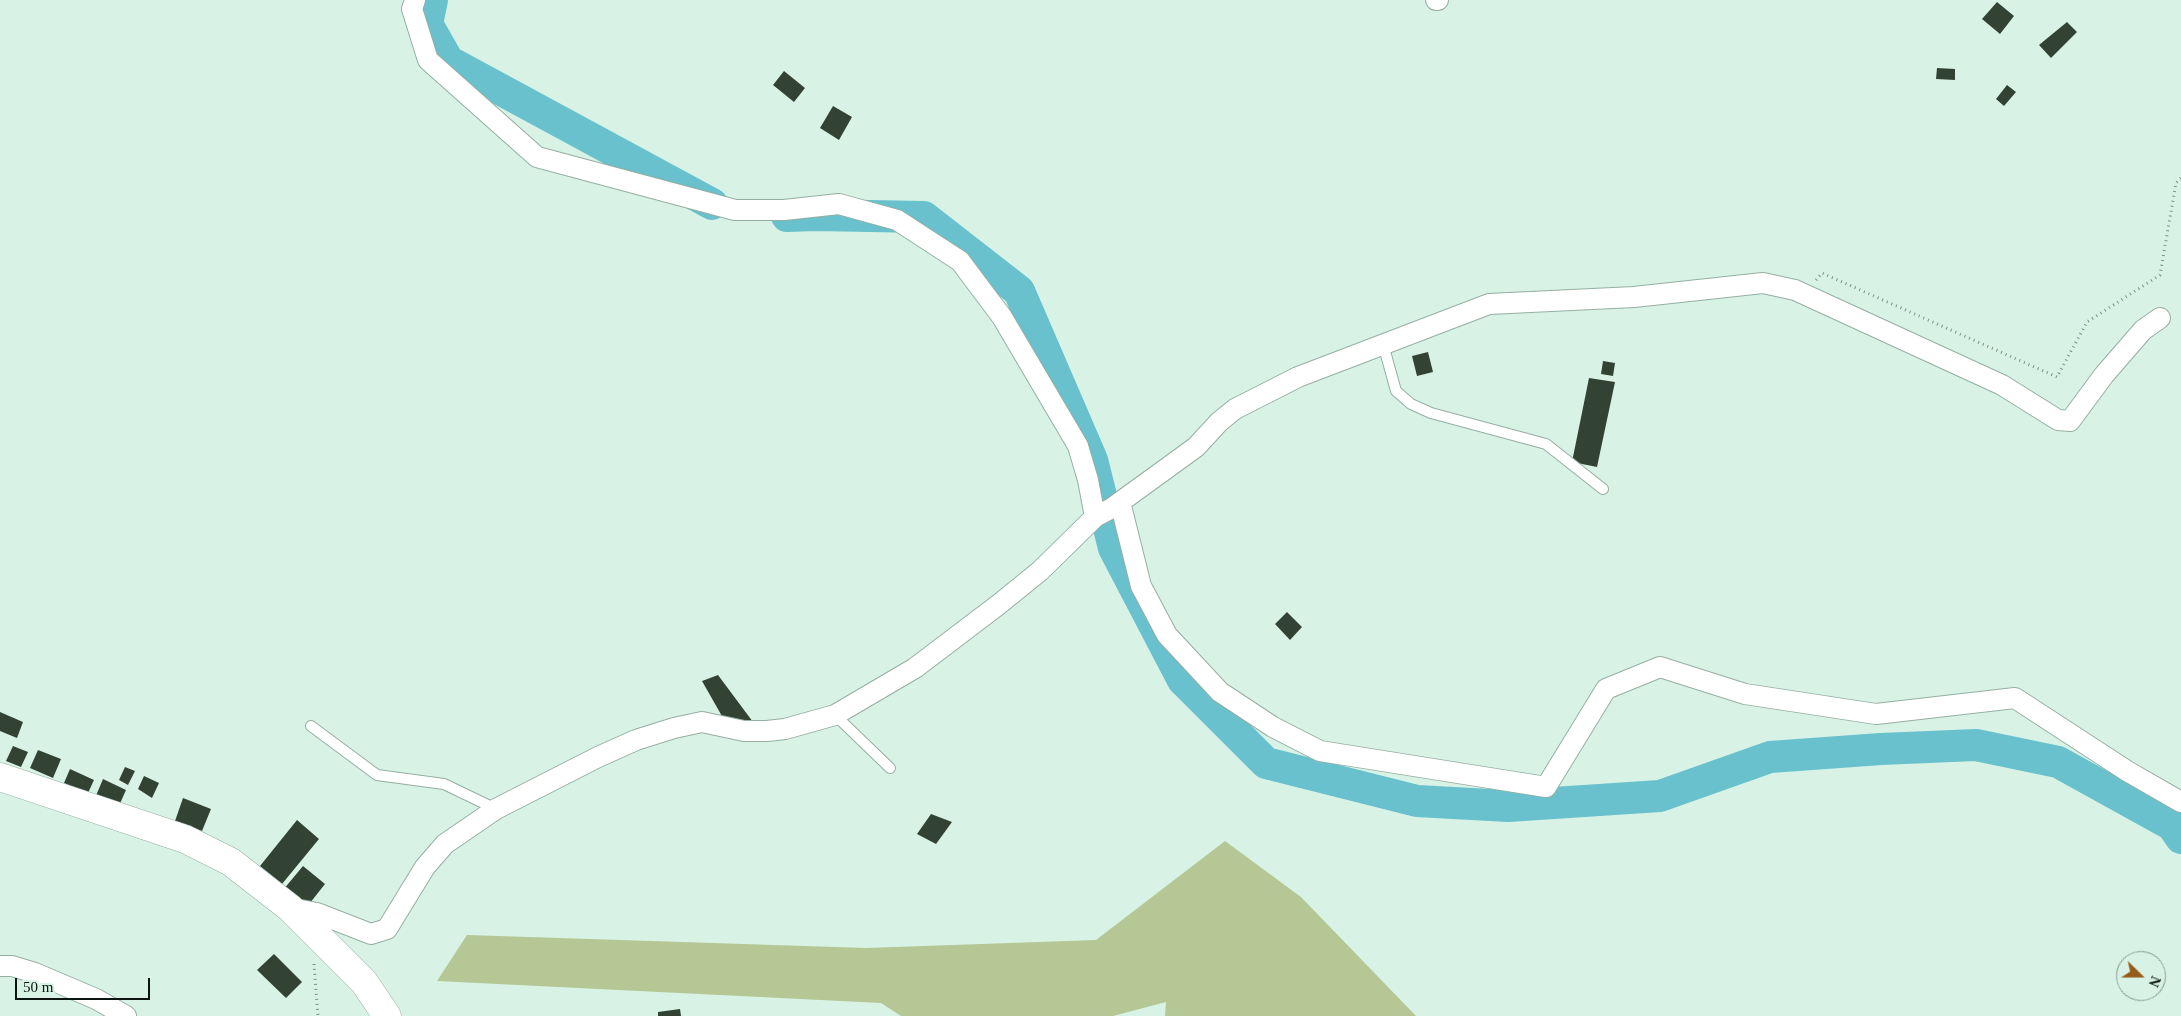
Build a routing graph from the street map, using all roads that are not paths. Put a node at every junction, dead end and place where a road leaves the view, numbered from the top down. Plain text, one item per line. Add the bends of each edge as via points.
1 (415, 0) edge
2 (2160, 318) dead end
3 (1384, 344) junction
4 (1603, 489) dead end
5 (1107, 510) junction
6 (836, 715) junction
7 (311, 726) dead end
8 (890, 768) dead end
9 (0, 777) edge
10 (2181, 802) edge
11 (496, 809) junction
12 (290, 908) junction
13 (0, 966) edge
14 (126, 1016) edge
15 (387, 1016) edge

1 - 5 street via 412,9 428,60 537,157 735,210 784,210 839,204 897,220 960,261 1002,317 1078,446 1088,480
2 - 3 street via 2143,330 2104,375 2070,422 2058,420 2002,385 1795,290 1763,283 1634,297 1490,304
3 - 4 lane via 1396,391 1410,404 1431,413 1546,444
3 - 5 street via 1298,378 1235,409 1196,446
5 - 6 street via 1040,571 930,657
5 - 10 street via 1140,586 1167,635 1220,692 1273,727 1320,751 1546,787 1606,689 1660,667 1745,694 1876,714 2015,698
6 - 8 lane
6 - 11 street via 767,731 744,731 702,722 674,728 636,740
7 - 11 lane via 377,775 444,784
9 - 12 street via 185,839 231,862
11 - 12 street via 445,844 425,867 387,929 371,934 317,913
12 - 15 street via 364,982
13 - 14 street via 35,973 96,999

